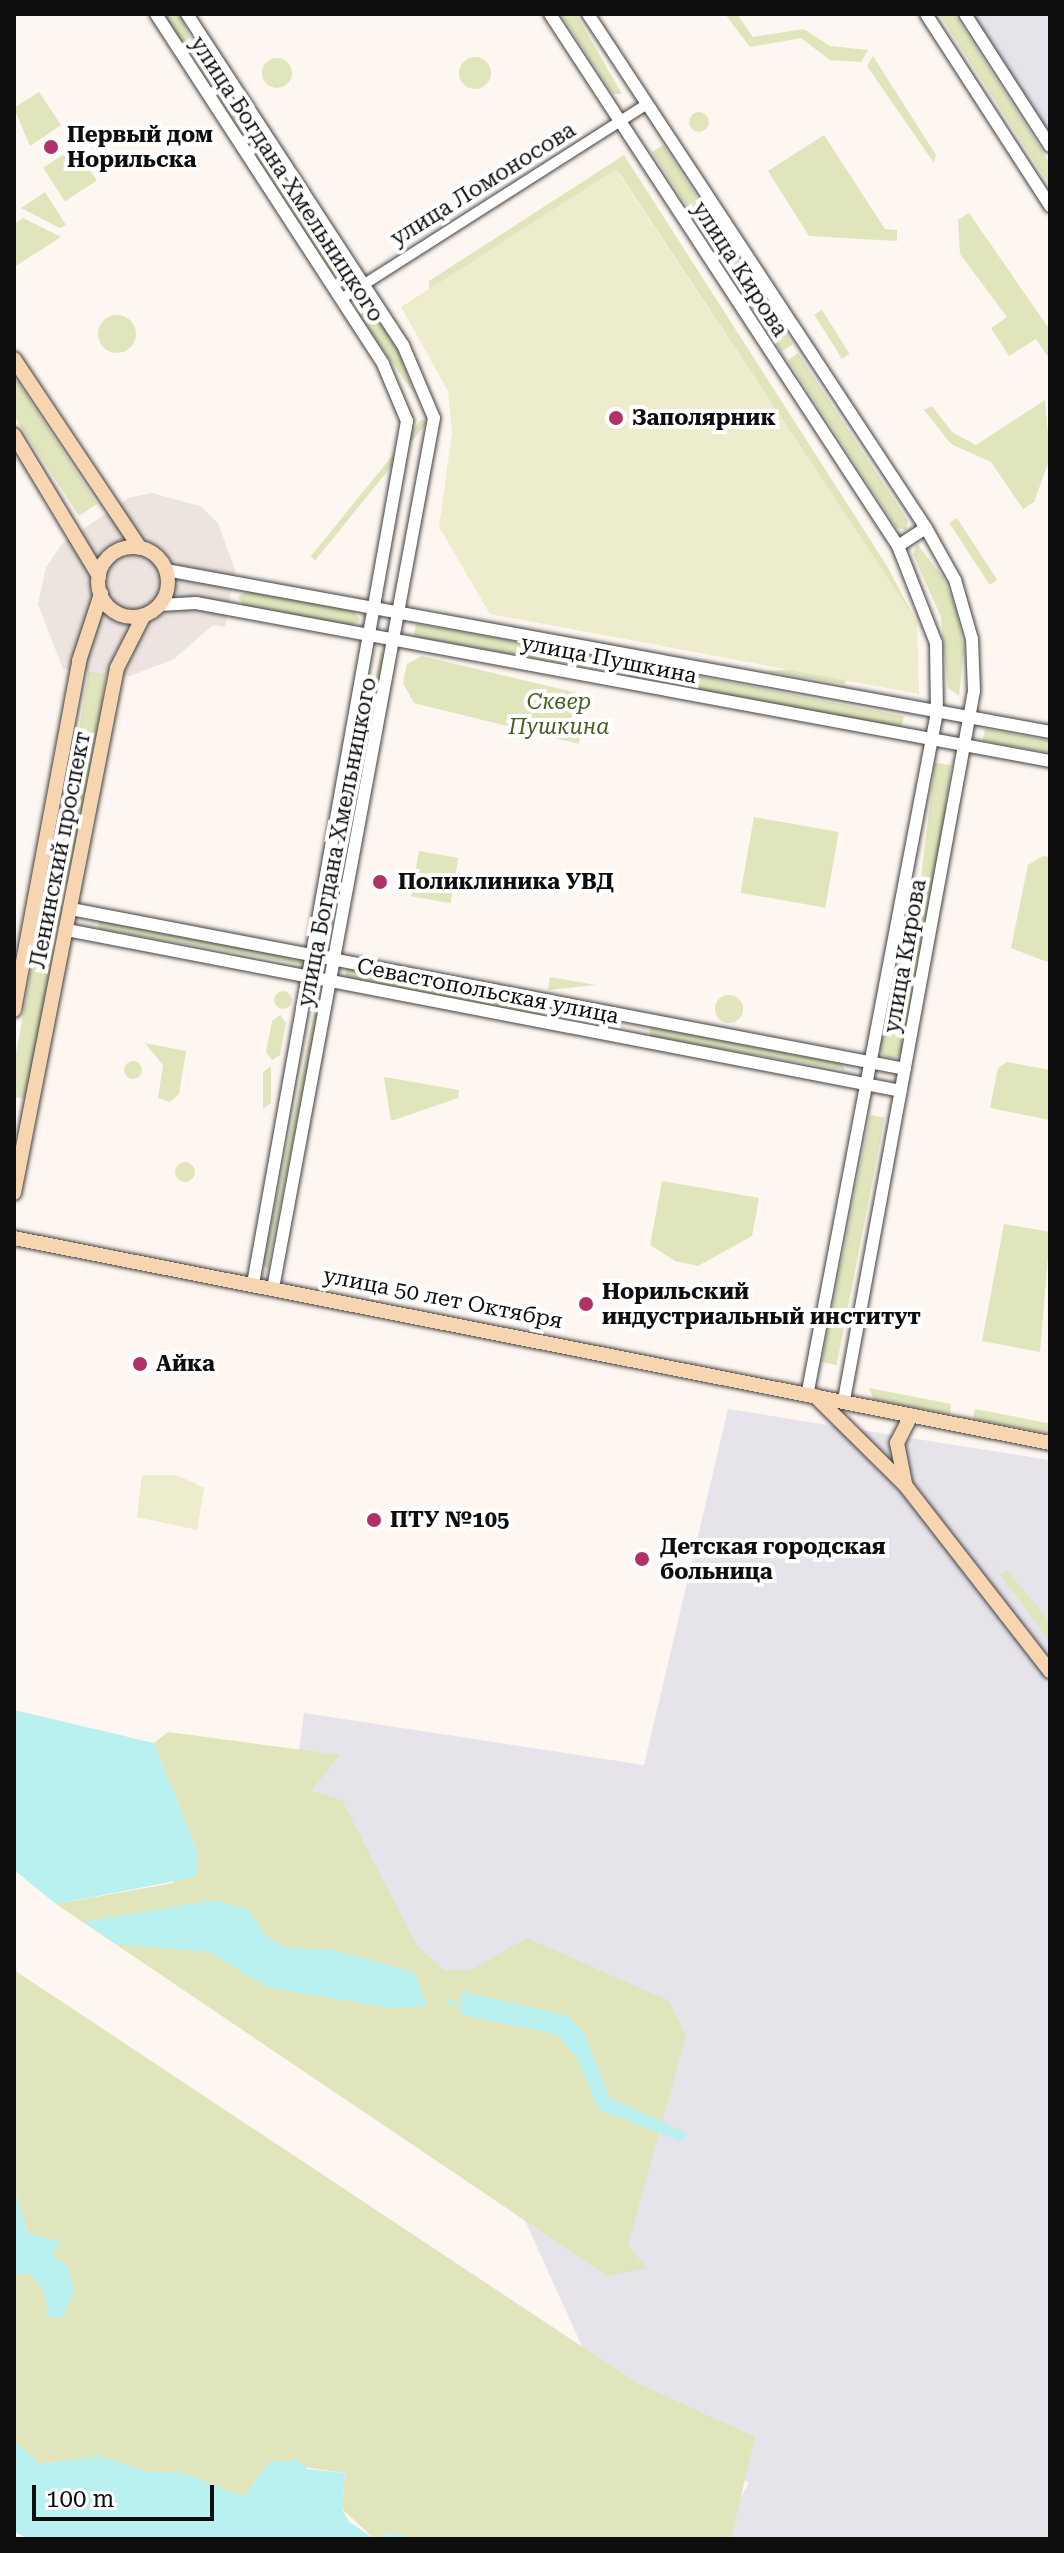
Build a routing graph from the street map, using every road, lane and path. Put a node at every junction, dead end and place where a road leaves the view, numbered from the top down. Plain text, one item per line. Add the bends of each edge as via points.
1 (156, 14) edge
2 (187, 14) edge
3 (550, 14) edge
4 (588, 14) edge
5 (926, 14) edge
6 (965, 14) edge
7 (647, 104) junction
8 (620, 121) junction
9 (1050, 146) edge
10 (1050, 206) edge
11 (363, 284) junction
12 (341, 299) junction
13 (14, 359) edge
14 (431, 404) junction
15 (406, 409) junction
16 (14, 435) edge
17 (926, 528) junction
18 (898, 546) junction
19 (140, 548) junction
20 (166, 570) junction
21 (99, 576) junction
22 (101, 594) junction
23 (160, 605) junction
24 (377, 609) junction
25 (401, 614) junction
26 (144, 615) junction
27 (373, 636) junction
28 (396, 640) junction
29 (937, 712) junction
30 (969, 717) junction
31 (1050, 732) edge
32 (932, 740) junction
33 (964, 745) junction
34 (1050, 761) edge
35 (71, 909) junction
36 (67, 930) junction
37 (314, 956) junction
38 (336, 960) junction
39 (310, 977) junction
40 (332, 981) junction
41 (552, 1001) junction
42 (14, 1010) edge
43 (647, 1020) junction
44 (548, 1023) junction
45 (643, 1041) junction
46 (870, 1062) junction
47 (905, 1069) junction
48 (866, 1085) junction
49 (901, 1091) junction
50 (14, 1193) edge
51 (14, 1238) edge
52 (253, 1284) junction
53 (273, 1288) junction
54 (808, 1391) junction
55 (844, 1400) junction
56 (911, 1415) junction
57 (1050, 1443) edge
58 (905, 1485) junction
59 (1050, 1671) edge

1 - 12 street, улица Богдана Хмельницкого
2 - 11 street, улица Богдана Хмельницкого
3 - 8 street, улица Кирова
4 - 7 street, улица Кирова
5 - 10 street
6 - 9 street
7 - 8 street, улица Ломоносова
7 - 17 street, улица Кирова
8 - 11 street, улица Ломоносова
8 - 18 street, улица Кирова
11 - 12 street, улица Ломоносова
11 - 14 street, улица Богдана Хмельницкого
12 - 15 street, улица Богдана Хмельницкого
13 - 19 main road
14 - 15 street
14 - 25 street, улица Богдана Хмельницкого via 431,461
15 - 24 street, улица Богдана Хмельницкого via 406,452
16 - 21 main road
17 - 18 street
17 - 30 street, улица Кирова via 966,610 974,673
18 - 29 street, улица Кирова via 931,617
19 - 20 main road
19 - 21 main road via 114,553
20 - 23 main road
20 - 24 street, улица Пушкина
21 - 22 main road
22 - 26 main road via 118,613
22 - 42 main road, Ленинский проспект via 79,661
23 - 26 main road
23 - 27 street, улица Пушкина via 196,603
24 - 25 street, улица Пушкина
24 - 27 street, улица Богдана Хмельницкого
25 - 28 street, улица Богдана Хмельницкого
25 - 29 street, улица Пушкина
26 - 35 main road, Ленинский проспект via 117,668
27 - 28 street, улица Пушкина
27 - 37 street, улица Богдана Хмельницкого
28 - 32 street, улица Пушкина
28 - 38 street, улица Богдана Хмельницкого
29 - 30 street, улица Пушкина
29 - 32 street, улица Кирова
30 - 31 street, улица Пушкина
30 - 33 street, улица Кирова
32 - 33 street, улица Пушкина
32 - 46 street, улица Кирова
33 - 34 street, улица Пушкина
33 - 47 street, улица Кирова
35 - 36 main road, Ленинский проспект
35 - 37 street, Севастопольская улица
36 - 39 street, Севастопольская улица
36 - 50 main road, Ленинский проспект
37 - 38 street, Севастопольская улица
37 - 39 street, улица Богдана Хмельницкого
38 - 40 street, улица Богдана Хмельницкого
38 - 41 street, Севастопольская улица
39 - 40 street, Севастопольская улица
39 - 52 street, улица Богдана Хмельницкого
40 - 44 street, Севастопольская улица
40 - 53 street, улица Богдана Хмельницкого
41 - 43 street, Севастопольская улица
41 - 44 street
43 - 45 street
43 - 46 street, Севастопольская улица
44 - 45 street, Севастопольская улица
45 - 48 street, Севастопольская улица
46 - 47 street, Севастопольская улица
46 - 48 street, улица Кирова
47 - 49 street, улица Кирова
48 - 49 street, Севастопольская улица
48 - 54 street, улица Кирова
49 - 55 street, улица Кирова
51 - 52 main road, улица 50 лет Октября
52 - 53 main road, улица 50 лет Октября
53 - 54 main road, улица 50 лет Октября
54 - 55 main road, улица 50 лет Октября
54 - 58 main road via 837,1411
55 - 56 main road, улица 50 лет Октября
56 - 57 main road, улица 50 лет Октября
56 - 58 main road via 897,1443
58 - 59 main road

